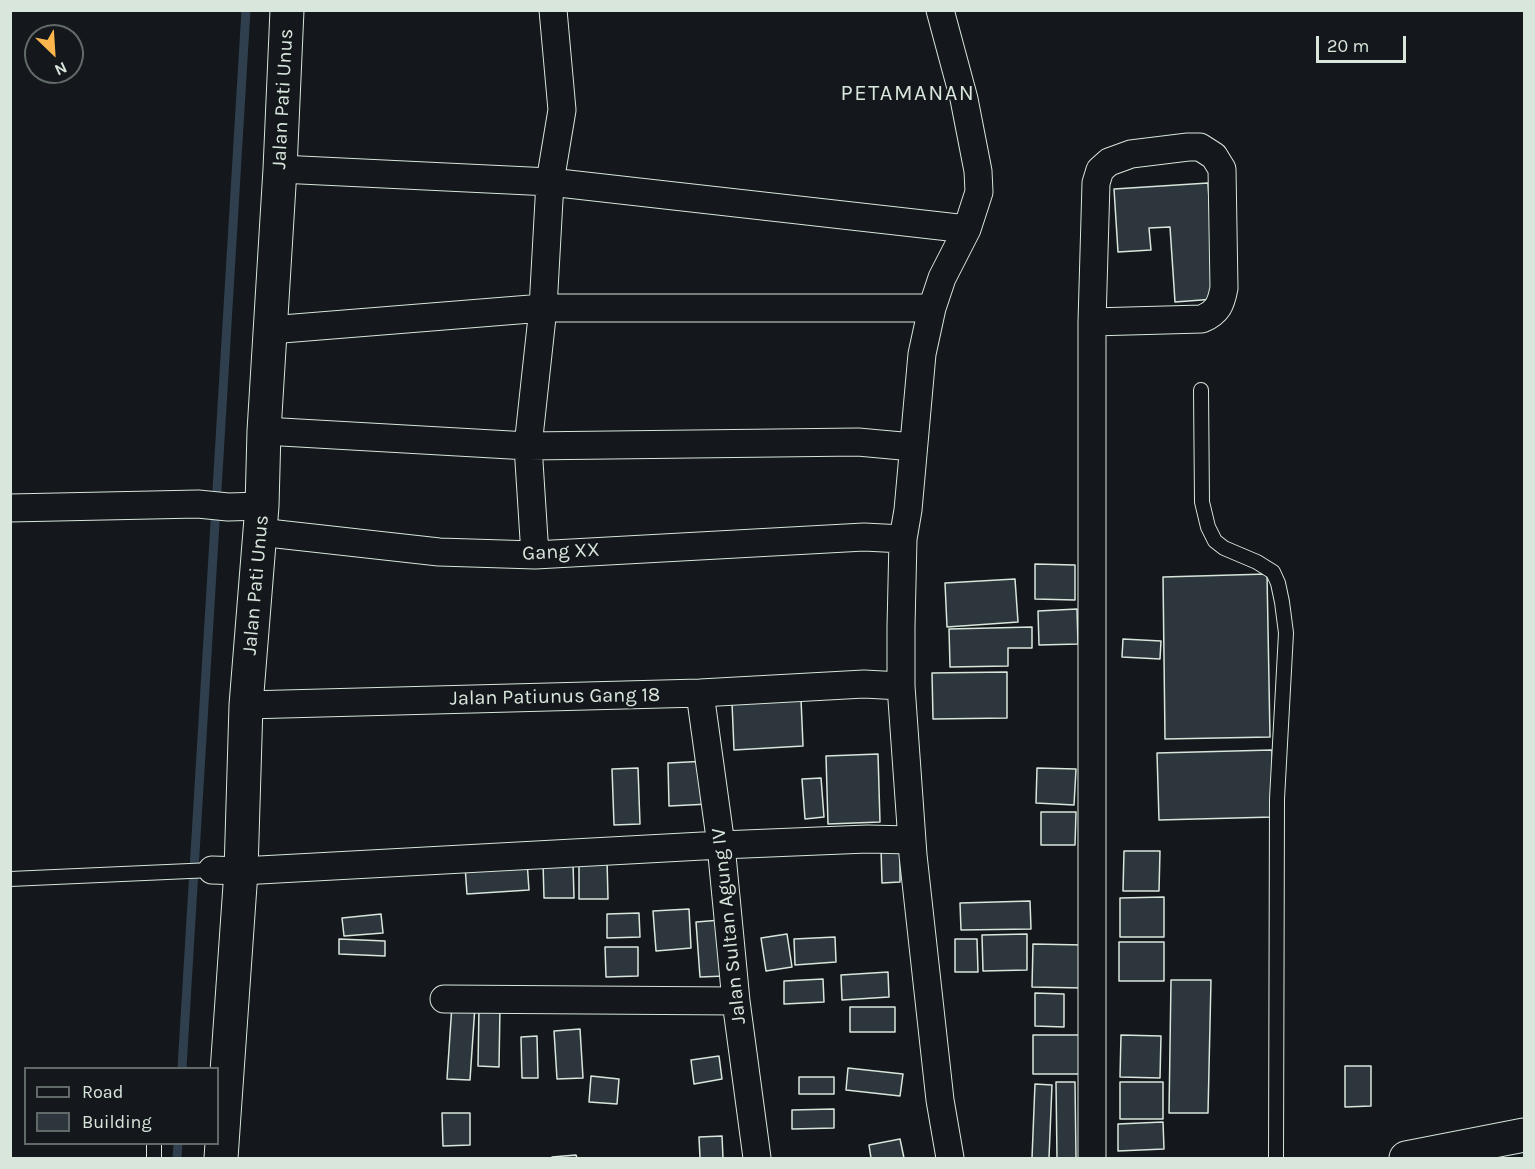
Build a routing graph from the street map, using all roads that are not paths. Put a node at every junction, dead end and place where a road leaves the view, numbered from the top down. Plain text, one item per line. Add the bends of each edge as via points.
1 (287, 10) edge
2 (554, 10) edge
3 (940, 10) edge
4 (280, 169) junction
5 (550, 182) junction
6 (967, 229) junction
7 (543, 308) junction
8 (932, 308) junction
9 (1092, 322) junction
10 (270, 330) junction
11 (1201, 390) dead end
12 (264, 431) junction
13 (528, 446) junction
14 (902, 446) junction
15 (10, 508) edge
16 (261, 519) junction
17 (886, 539) junction
18 (535, 555) junction
19 (884, 686) junction
20 (700, 693) junction
21 (246, 705) junction
22 (904, 840) junction
23 (721, 845) junction
24 (226, 871) junction
25 (10, 879) edge
26 (444, 999) dead end
27 (736, 1001) junction
28 (222, 1081) edge
29 (1524, 1135) edge
30 (1425, 1157) edge
31 (222, 1158) edge
32 (757, 1158) edge
33 (950, 1158) edge
34 (1092, 1158) edge
35 (1276, 1158) edge

1 - 4 main road, Jalan Pati Unus
2 - 5 street via 562,110
3 - 6 street via 978,171 980,192
4 - 5 street
4 - 10 main road, Jalan Pati Unus
5 - 6 street
5 - 7 street
6 - 8 street via 942,278
7 - 8 street
7 - 10 street
7 - 13 street
8 - 14 street
9 - 9 street via 1202,319 1214,314 1222,303 1224,288 1222,169 1214,156 1200,147 1188,147 1131,154 1100,170 1095,201
9 - 34 street
10 - 12 main road, Jalan Pati Unus
11 - 35 lane via 1202,502 1208,527 1224,548 1273,572 1286,633 1277,799
12 - 13 street
12 - 16 main road, Jalan Pati Unus
13 - 14 street via 858,442
13 - 18 street
14 - 17 street
15 - 16 street, Gang XX via 198,504 228,507
16 - 18 street, Gang XX via 439,552
16 - 21 main road, Jalan Pati Unus
17 - 18 street, Gang XX
17 - 19 street via 901,627
19 - 20 street, Jalan Patiunus Gang 18
19 - 22 street
20 - 21 street, Jalan Patiunus Gang 18
20 - 23 street, Jalan Sultan Agung IV
21 - 24 main road, Jalan Pati Unus
22 - 23 street
22 - 33 street
23 - 24 street
23 - 27 street, Jalan Sultan Agung IV
24 - 25 lane
24 - 28 main road, Jalan Pati Unus
26 - 27 street
27 - 32 street, Jalan Sultan Agung IV
28 - 31 main road, Jalan Pati Unus
29 - 30 main road

